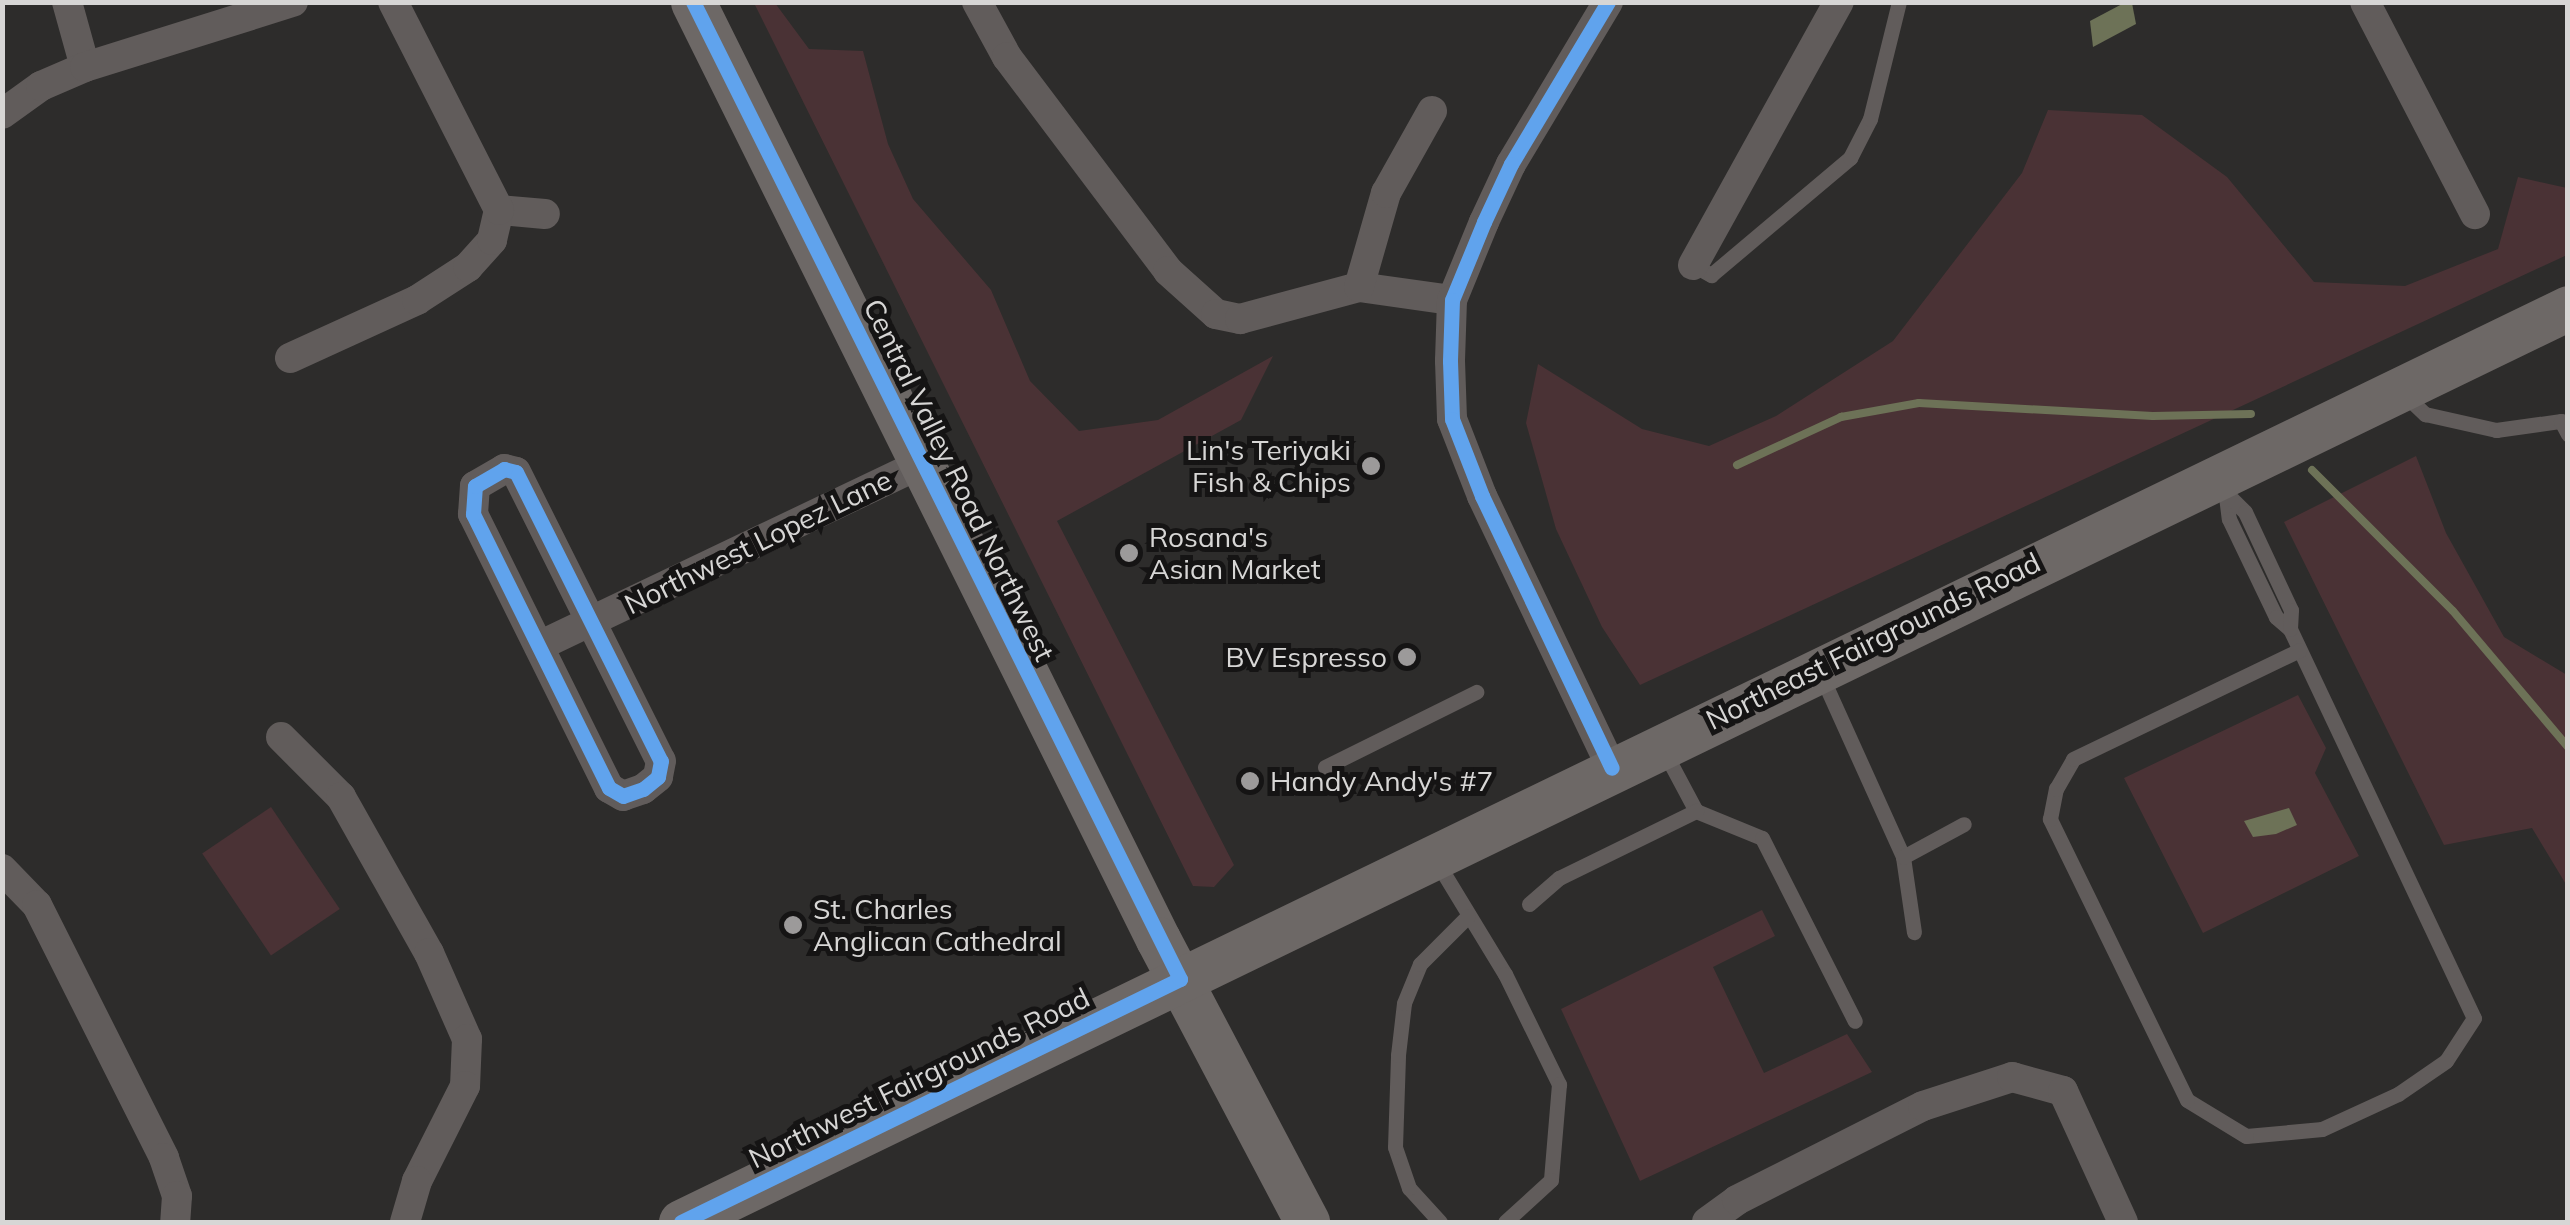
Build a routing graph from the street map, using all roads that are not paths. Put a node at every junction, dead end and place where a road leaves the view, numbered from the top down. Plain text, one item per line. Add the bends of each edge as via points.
1 (67, 2) edge
2 (293, 2) edge
3 (393, 2) edge
4 (693, 2) edge
5 (977, 2) edge
6 (1608, 2) edge
7 (1840, 2) edge
8 (1898, 2) edge
9 (2365, 2) edge
10 (85, 67) junction
11 (1432, 111) dead end
12 (2, 114) edge
13 (499, 210) junction
14 (545, 214) dead end
15 (2475, 214) dead end
16 (1692, 265) joint
17 (1359, 287) junction
18 (1452, 300) junction
19 (2568, 308) edge
20 (290, 358) dead end
21 (2399, 389) junction
22 (2568, 434) edge
23 (923, 462) junction
24 (2225, 484) junction
25 (592, 621) junction
26 (539, 646) junction
27 (2299, 650) junction
28 (1818, 667) junction
29 (1476, 692) dead end
30 (281, 737) dead end
31 (1660, 745) junction
32 (1325, 768) dead end
33 (1612, 768) junction
34 (1696, 811) junction
35 (1964, 824) dead end
36 (1433, 855) junction
37 (1903, 857) junction
38 (2, 869) edge
39 (1529, 904) dead end
40 (1468, 916) junction
41 (1914, 932) dead end
42 (1180, 978) junction
43 (1855, 1021) dead end
44 (175, 1222) edge
45 (405, 1222) edge
46 (681, 1222) edge
47 (1308, 1222) edge
48 (1440, 1222) edge
49 (1506, 1222) edge
50 (1708, 1222) edge
51 (2124, 1222) edge

1 - 10 street
2 - 10 street
3 - 13 street
4 - 23 main road, Central Valley Road Northwest
5 - 17 street via 1007,57 1168,271 1216,314 1240,319
6 - 18 street via 1511,164
7 - 16 street
8 - 16 lane via 1870,119 1850,158 1711,275
9 - 15 street
10 - 12 street via 41,86
11 - 17 street via 1386,193
13 - 14 street
13 - 20 street via 492,240 468,268 417,300
17 - 18 street
18 - 33 street via 1452,419
19 - 21 main road, Northeast Fairgrounds Road
21 - 22 lane via 2425,414 2496,430 2561,421
21 - 24 main road, Northeast Fairgrounds Road
23 - 25 street, Northwest Lopez Lane
23 - 42 main road, Central Valley Road Northwest
24 - 27 lane via 2229,519
24 - 28 main road, Northeast Fairgrounds Road
25 - 26 street, Northwest Lopez Lane
25 - 26 street, Northwest Lopez Lane via 661,761 658,776 643,789 622,796 609,788
25 - 26 street, Northwest Lopez Lane via 516,472 490,475 474,486 472,514
27 - 27 lane via 2474,1018 2446,1061 2398,1094 2322,1129 2246,1136 2187,1100 2050,819 2056,789 2073,759
28 - 31 main road, Northeast Fairgrounds Road
28 - 37 lane
29 - 32 lane
30 - 45 street via 341,796 429,953 467,1039 464,1086 416,1181
31 - 33 main road, Northeast Fairgrounds Road
31 - 34 lane
33 - 36 main road, Northeast Fairgrounds Road
34 - 39 lane via 1559,878
34 - 43 lane via 1762,838
35 - 37 lane
36 - 40 lane
36 - 42 main road, Northeast Fairgrounds Road
37 - 41 lane
38 - 44 street via 37,905 164,1158 177,1196
40 - 48 lane via 1420,964 1404,1003 1398,1055 1395,1147 1409,1188
40 - 49 lane via 1506,974 1560,1084 1551,1180
42 - 46 main road, Northwest Fairgrounds Road
42 - 47 main road, Central Valley Road Northwest
50 - 51 street via 1737,1200 1923,1106 2012,1077 2063,1090

